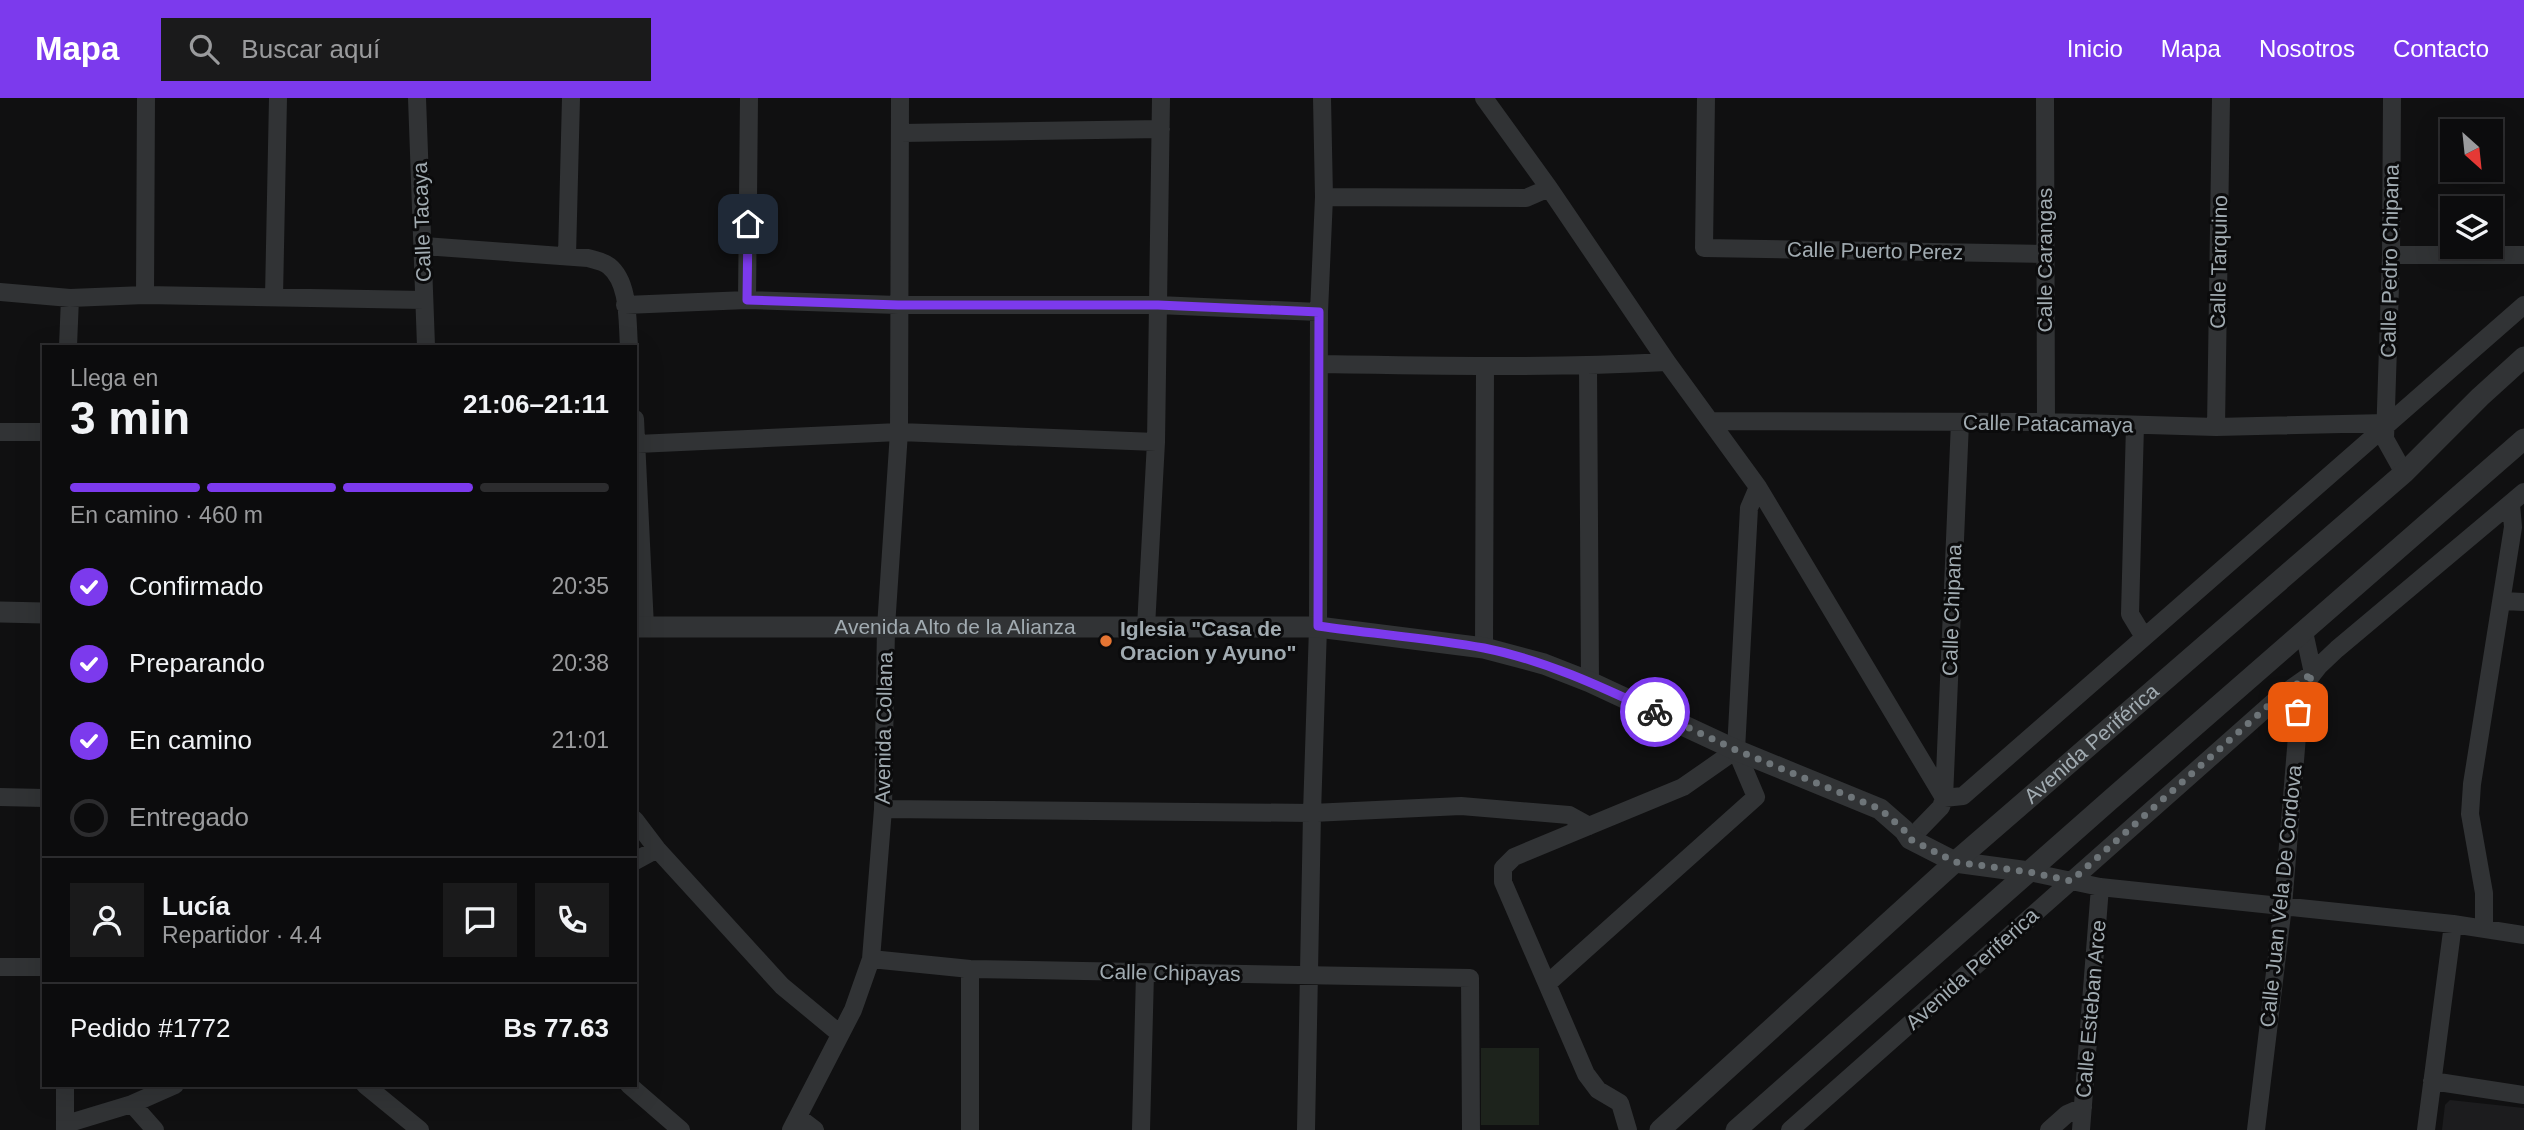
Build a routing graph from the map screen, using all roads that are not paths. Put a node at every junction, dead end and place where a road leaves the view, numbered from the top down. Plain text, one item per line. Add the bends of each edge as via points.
1 (146, 98) edge
2 (278, 98) edge
3 (417, 98) edge
4 (571, 98) edge
5 (749, 98) edge
6 (900, 98) edge
7 (1161, 98) edge
8 (1322, 98) edge
9 (1484, 98) edge
10 (1706, 98) edge
11 (2045, 98) edge
12 (2221, 98) edge
13 (2392, 98) edge
14 (1161, 129) junction
15 (901, 133) junction
16 (1549, 188) junction
17 (1324, 197) junction
18 (424, 246) junction
19 (2045, 254) junction
20 (2391, 254) junction
21 (2524, 255) edge
22 (567, 256) junction
23 (0, 292) edge
24 (145, 295) junction
25 (274, 297) junction
26 (70, 298) junction
27 (424, 300) junction
28 (747, 300) junction
29 (625, 305) junction
30 (898, 305) junction
31 (1158, 305) junction
32 (2524, 305) edge
33 (1319, 312) junction
34 (68, 345) edge
35 (426, 345) edge
36 (629, 345) edge
37 (2524, 358) edge
38 (1667, 362) junction
39 (1320, 364) junction
40 (1588, 366) junction
41 (1485, 368) junction
42 (1710, 421) junction
43 (1960, 422) junction
44 (2046, 422) junction
45 (2387, 423) junction
46 (2135, 425) junction
47 (2216, 427) junction
48 (0, 432) edge
49 (42, 432) edge
50 (899, 432) junction
51 (2524, 439) edge
52 (1156, 442) junction
53 (637, 443) joint
54 (2404, 472) junction
55 (1758, 487) junction
56 (2518, 498) edge
57 (2503, 601) junction
58 (2524, 602) edge
59 (0, 612) edge
60 (42, 613) edge
61 (1318, 626) junction
62 (640, 627) edge
63 (886, 627) junction
64 (1146, 627) junction
65 (2304, 632) junction
66 (2144, 637) junction
67 (1484, 648) junction
68 (2313, 673) junction
69 (1590, 682) junction
70 (1736, 750) junction
71 (0, 797) edge
72 (42, 798) edge
73 (1944, 798) junction
74 (883, 809) junction
75 (1312, 813) junction
76 (637, 823) edge
77 (1590, 825) junction
78 (1910, 839) junction
79 (657, 849) junction
80 (637, 859) edge
81 (1955, 862) junction
82 (2029, 872) junction
83 (2071, 881) junction
84 (2100, 887) junction
85 (2283, 906) junction
86 (2453, 924) junction
87 (2484, 929) junction
88 (2524, 935) edge
89 (871, 958) junction
90 (0, 967) edge
91 (42, 967) edge
92 (970, 969) junction
93 (1144, 973) junction
94 (1309, 976) junction
95 (1547, 984) junction
96 (840, 1034) junction
97 (2432, 1081) junction
98 (65, 1087) edge
99 (170, 1087) edge
100 (367, 1087) edge
101 (631, 1087) edge
102 (2524, 1095) edge
103 (132, 1104) junction
104 (2082, 1107) junction
105 (795, 1124) edge
106 (65, 1127) edge
107 (155, 1130) edge
108 (420, 1130) edge
109 (681, 1130) edge
110 (815, 1130) edge
111 (970, 1130) edge
112 (1140, 1130) edge
113 (1306, 1130) edge
114 (1471, 1130) edge
115 (1628, 1130) edge
116 (1660, 1130) edge
117 (1737, 1130) edge
118 (1790, 1130) edge
119 (2049, 1130) edge
120 (2081, 1130) edge
121 (2256, 1130) edge
122 (2426, 1130) edge

1 - 24 street
2 - 25 street
3 - 18 street, Calle Tacaya
4 - 22 street
5 - 28 street
6 - 15 street, Avenida Collana
7 - 14 street
8 - 17 street
9 - 16 street
10 - 19 street, Calle Puerto Perez via 1704,248
11 - 19 street, Calle Carangas
12 - 47 street, Calle Tarquino
13 - 20 street, Calle Pedro Chipana
14 - 15 street
14 - 31 street
15 - 30 street, Avenida Collana
16 - 17 street via 1526,198
16 - 38 street
17 - 33 street
18 - 22 street
18 - 27 street, Calle Tacaya
19 - 44 street, Calle Carangas
20 - 21 street
20 - 45 street, Calle Pedro Chipana
22 - 29 street via 607,264 616,274
23 - 26 street
24 - 25 street
24 - 26 street
25 - 27 street
26 - 34 street
27 - 35 street, Calle Tacaya
28 - 29 street
28 - 30 street
29 - 36 street
30 - 31 street
30 - 50 street, Avenida Collana
31 - 33 street
31 - 52 street
32 - 45 street
33 - 39 street
37 - 54 street, Avenida Periférica
38 - 40 street
38 - 42 street
39 - 41 street
39 - 61 street
40 - 41 street
40 - 69 street
41 - 67 street
42 - 43 street, Calle Patacamaya
42 - 55 street
43 - 44 street, Calle Patacamaya
43 - 73 street, Calle Chipana
44 - 46 street, Calle Patacamaya
45 - 47 street, Calle Patacamaya
45 - 54 street, Calle Pedro Chipana via 2385,439
45 - 66 street
46 - 47 street, Calle Patacamaya
46 - 66 street via 2130,614
48 - 49 street
50 - 52 street
50 - 53 street
50 - 63 street, Avenida Collana
51 - 65 street
52 - 64 street
53 - 62 street
54 - 81 street, Avenida Periférica
55 - 70 street via 1749,508
55 - 73 street
56 - 57 street
56 - 68 street, Calle Juan Vela De Cordova
57 - 58 street
57 - 87 street via 2470,814 2484,892
59 - 60 street
61 - 64 street, Avenida Alto de la Alianza
61 - 67 street, Avenida Alto de la Alianza
61 - 75 street
62 - 63 street, Avenida Alto de la Alianza
63 - 64 street, Avenida Alto de la Alianza
63 - 74 street, Avenida Collana
65 - 68 street
65 - 82 street
66 - 73 street via 1963,796
67 - 69 street, Avenida Alto de la Alianza
68 - 83 street, Avenida Periferica via 2278,697
68 - 85 street, Calle Juan Vela De Cordova via 2298,712
69 - 70 street, Avenida Alto de la Alianza
70 - 77 street via 1683,787
70 - 78 street, Avenida Alto de la Alianza via 1880,809
70 - 95 street via 1756,797
71 - 72 street
73 - 78 street
74 - 75 street
74 - 89 street, Avenida Collana
75 - 77 street via 1461,806 1569,815
75 - 94 street
76 - 79 street
77 - 95 street via 1514,857 1503,868 1503,882
78 - 81 street, Avenida Alto de la Alianza
79 - 80 street
79 - 96 street via 782,986
81 - 82 street, Avenida Alto de la Alianza
81 - 116 street, Avenida Periférica
82 - 83 street
82 - 117 street
83 - 84 street
83 - 118 street, Avenida Periferica
84 - 85 street
84 - 104 street, Calle Esteban Arce
85 - 86 street
85 - 121 street, Calle Juan Vela De Cordova
86 - 87 street
86 - 97 street
87 - 88 street
89 - 92 street, Calle Chipayas
89 - 96 street, Avenida Collana
90 - 91 street
92 - 93 street, Calle Chipayas
92 - 111 street
93 - 94 street, Calle Chipayas
93 - 112 street
94 - 113 street
94 - 114 street, Calle Chipayas via 1470,978
95 - 115 street via 1586,1074 1598,1090 1620,1102
96 - 105 street, Avenida Collana
97 - 102 street
97 - 122 street
98 - 106 street
99 - 103 street
100 - 108 street
101 - 109 street
103 - 106 street
103 - 107 street
104 - 119 street
104 - 120 street, Calle Esteban Arce
105 - 110 street

